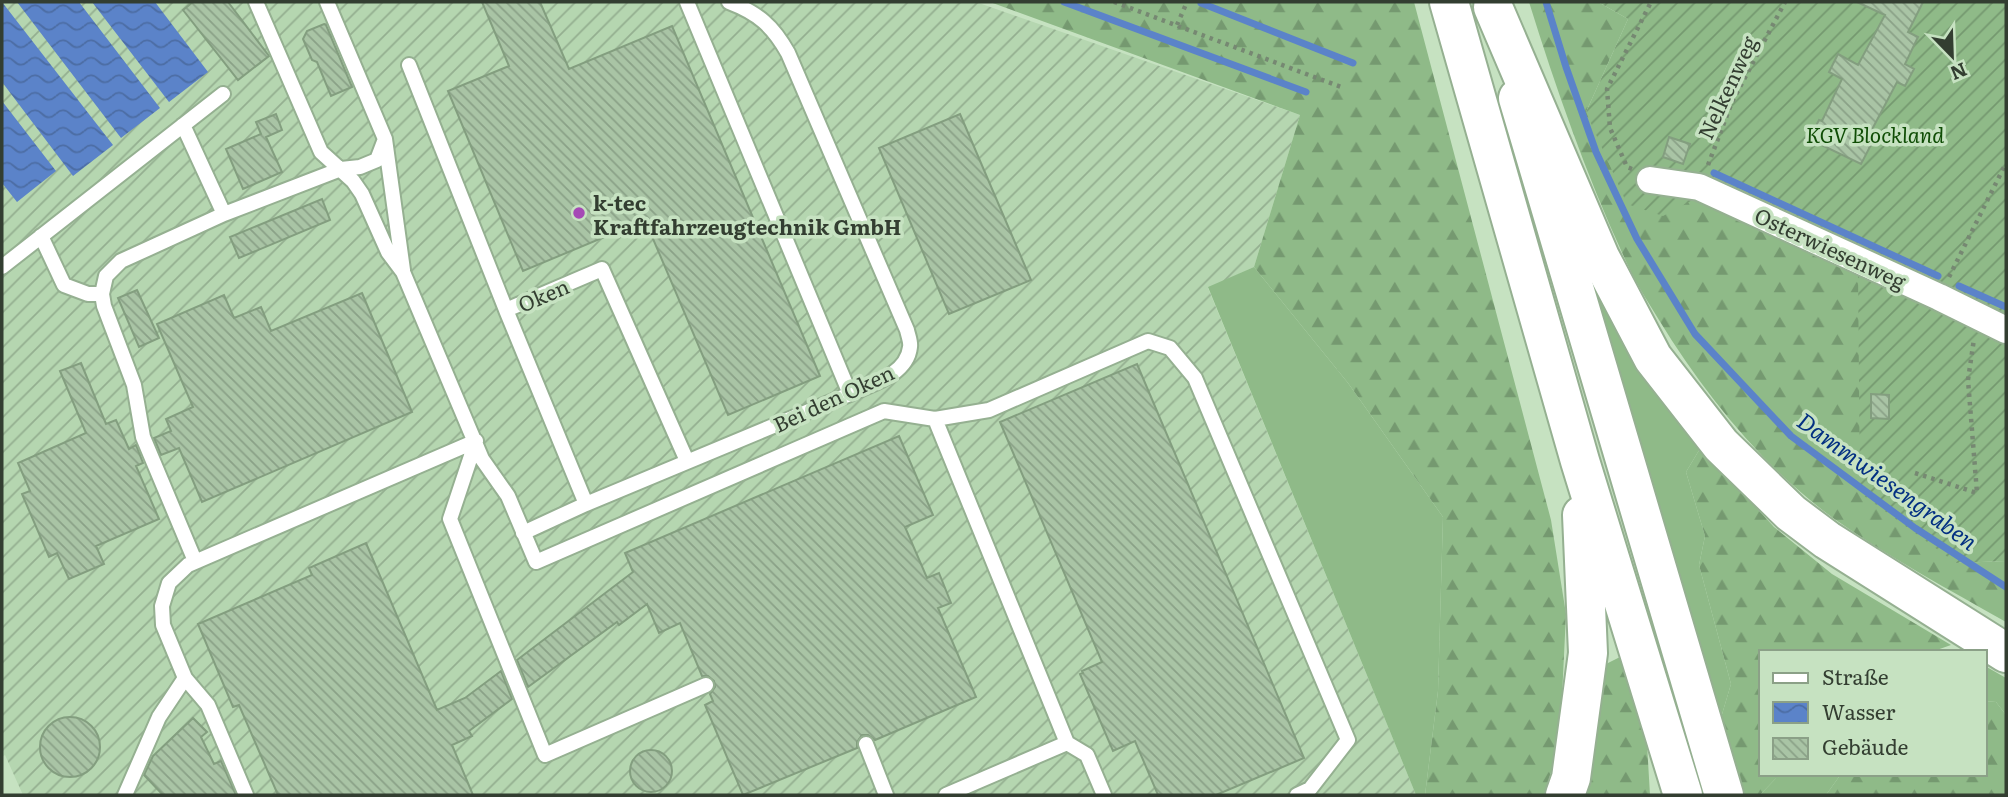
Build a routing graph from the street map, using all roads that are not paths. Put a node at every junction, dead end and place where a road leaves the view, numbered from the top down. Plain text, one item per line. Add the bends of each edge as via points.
1 (256, 2) edge
2 (327, 2) edge
3 (687, 2) edge
4 (729, 2) edge
5 (1449, 2) edge
6 (1493, 4) edge
7 (409, 65) dead end
8 (223, 94) dead end
9 (183, 125) junction
10 (385, 139) junction
11 (341, 169) junction
12 (1650, 180) road end
13 (224, 214) junction
14 (41, 236) junction
15 (2, 267) edge
16 (403, 272) junction
17 (102, 294) junction
18 (506, 310) junction
19 (2006, 330) edge
20 (850, 394) junction
21 (935, 419) junction
22 (476, 441) junction
23 (687, 461) junction
24 (1580, 461) junction
25 (586, 504) junction
26 (523, 533) junction
27 (195, 561) junction
28 (2006, 653) edge
29 (185, 678) junction
30 (706, 685) dead end
31 (1067, 743) junction
32 (866, 744) dead end
33 (125, 795) edge
34 (246, 795) edge
35 (886, 795) edge
36 (946, 795) edge
37 (1104, 795) edge
38 (1297, 795) edge
39 (1565, 795) edge
40 (1683, 795) edge
41 (1724, 795) edge

1 - 11 lane via 321,152
2 - 10 lane
3 - 20 lane
4 - 20 lane, Bei den Oken via 776,32 788,53 907,330 910,346 905,363 891,375
5 - 24 highway
6 - 28 highway via 1600,257 1653,358 1721,445 1791,513 1827,540
6 - 41 highway
7 - 18 lane
8 - 9 lane
9 - 13 lane
9 - 14 lane
10 - 11 lane via 377,160
10 - 16 lane
11 - 13 lane
11 - 16 lane via 362,194 388,252
12 - 19 street, Osterwiesenweg via 1699,187
13 - 17 lane via 121,261 106,276
14 - 15 lane
14 - 17 lane via 64,285
16 - 22 lane
17 - 27 lane via 134,384 143,437
18 - 23 lane, Oken via 603,269
18 - 25 lane, Oken
20 - 23 lane, Bei den Oken
21 - 26 lane via 884,411 536,562
21 - 31 lane
21 - 38 lane via 989,410 1148,341 1170,348 1195,378 1349,740 1310,789
22 - 26 lane
22 - 27 lane
22 - 30 lane via 450,519 545,755
23 - 25 lane
24 - 39 highway via 1588,653 1572,778
24 - 40 highway
25 - 26 lane
27 - 29 lane via 169,583 163,606 163,625
29 - 33 lane via 159,717
29 - 34 lane via 208,705
31 - 36 lane
31 - 37 lane via 1087,755
32 - 35 lane

